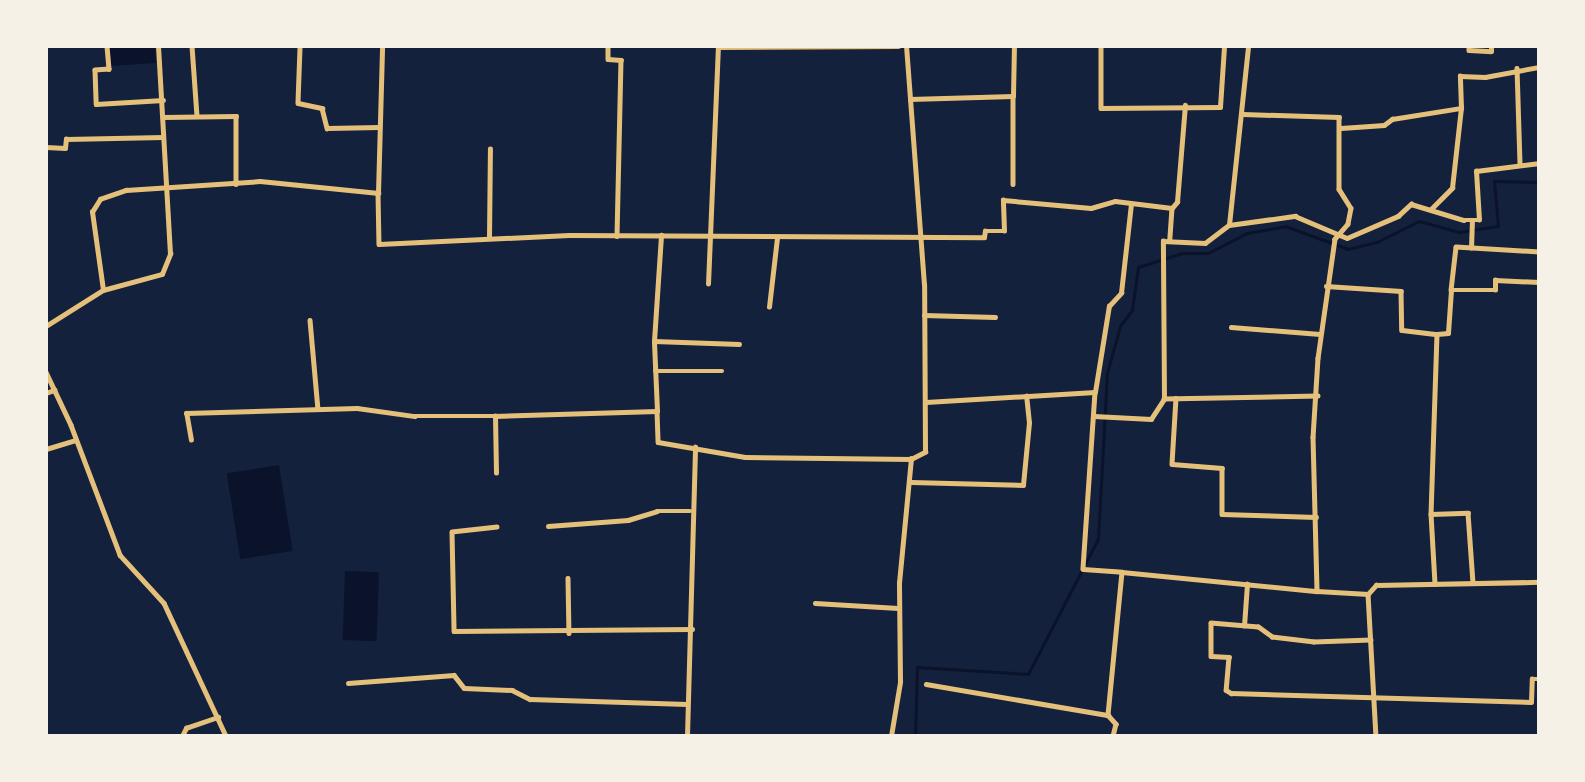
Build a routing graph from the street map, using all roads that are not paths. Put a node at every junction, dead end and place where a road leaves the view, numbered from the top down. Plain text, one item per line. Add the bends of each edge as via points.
1 (107, 46) edge
2 (158, 46) edge
3 (192, 46) edge
4 (382, 46) edge
5 (608, 46) edge
6 (898, 46) edge
7 (906, 46) edge
8 (1014, 46) edge
9 (1101, 46) edge
10 (1224, 46) edge
11 (1248, 46) edge
12 (1356, 46) edge
13 (1422, 46) edge
14 (1469, 46) edge
15 (1491, 46) edge
16 (300, 48) dead end
17 (1539, 67) edge
18 (1516, 68) junction
19 (1013, 96) junction
20 (910, 99) junction
21 (163, 100) junction
22 (1185, 105) junction
23 (1461, 108) junction
24 (1243, 114) junction
25 (196, 116) junction
26 (163, 117) junction
27 (379, 126) junction
28 (1341, 128) junction
29 (163, 136) junction
30 (46, 147) edge
31 (490, 149) dead end
32 (1539, 163) edge
33 (1520, 165) junction
34 (236, 184) junction
35 (1013, 184) dead end
36 (164, 188) junction
37 (378, 193) junction
38 (1131, 204) junction
39 (1172, 208) junction
40 (1431, 209) junction
41 (1472, 222) junction
42 (1229, 225) junction
43 (661, 235) junction
44 (1337, 235) junction
45 (617, 236) junction
46 (711, 236) junction
47 (489, 238) junction
48 (777, 238) junction
49 (919, 238) junction
50 (1170, 239) junction
51 (1470, 248) junction
52 (1539, 252) edge
53 (1539, 282) edge
54 (708, 284) dead end
55 (1326, 286) junction
56 (103, 290) junction
57 (1451, 290) junction
58 (769, 307) dead end
59 (924, 315) junction
60 (995, 317) dead end
61 (310, 320) dead end
62 (46, 326) edge
63 (1231, 326) dead end
64 (1320, 334) junction
65 (1437, 334) junction
66 (654, 341) junction
67 (739, 344) dead end
68 (655, 371) junction
69 (722, 371) dead end
70 (46, 372) edge
71 (54, 390) junction
72 (1095, 392) junction
73 (46, 393) edge
74 (1026, 396) junction
75 (1318, 396) junction
76 (1176, 398) junction
77 (1164, 399) junction
78 (926, 402) junction
79 (318, 409) junction
80 (657, 411) junction
81 (495, 416) junction
82 (1094, 416) junction
83 (76, 440) junction
84 (191, 440) dead end
85 (695, 447) junction
86 (46, 449) edge
87 (911, 459) junction
88 (496, 473) dead end
89 (911, 482) junction
90 (690, 512) junction
91 (1432, 514) junction
92 (1316, 517) junction
93 (548, 526) dead end
94 (498, 527) dead end
95 (1122, 572) junction
96 (568, 578) dead end
97 (1539, 582) edge
98 (1473, 583) junction
99 (1247, 584) junction
100 (1435, 584) junction
101 (1317, 591) junction
102 (1368, 594) junction
103 (815, 603) dead end
104 (898, 608) junction
105 (1244, 626) junction
106 (692, 629) junction
107 (569, 633) junction
108 (1371, 640) junction
109 (1539, 679) edge
110 (348, 683) dead end
111 (926, 684) dead end
112 (1376, 700) junction
113 (687, 704) junction
114 (1108, 714) junction
115 (218, 717) junction
116 (182, 736) edge
117 (226, 736) edge
118 (687, 736) edge
119 (891, 736) edge
120 (1113, 736) edge
121 (1376, 736) edge

1 - 21 street via 109,69 95,70 96,104
2 - 21 street
3 - 25 street
4 - 27 street
5 - 45 street via 608,59 620,60
6 - 46 street via 718,47
7 - 20 street
8 - 19 street
9 - 22 street via 1101,108
10 - 22 street via 1220,107
11 - 24 street
12 - 13 street
14 - 15 street via 1469,50 1491,51
16 - 27 street via 298,103 322,108 327,128
17 - 18 street
18 - 23 street via 1485,77 1460,76
18 - 33 street
19 - 20 street
19 - 35 street
20 - 49 street
21 - 26 street
22 - 39 street via 1177,202
23 - 28 street via 1392,119 1384,125
23 - 40 street via 1452,188
24 - 28 street via 1339,117
24 - 42 street
25 - 26 street
25 - 34 street via 236,116
26 - 29 street
27 - 37 street
28 - 44 street via 1339,189 1351,208 1348,224
29 - 30 street via 66,139 65,148
29 - 36 street
31 - 47 street
32 - 33 street
33 - 41 street via 1510,170 1476,171 1474,181 1481,215
34 - 36 street
34 - 37 street via 260,181
36 - 56 street via 170,254 162,274
36 - 56 street via 106,195 92,212
37 - 47 street via 380,244
38 - 39 street
38 - 49 street via 1115,200 1091,208 1003,200 1004,231 985,231 984,237
38 - 72 street via 1120,293 1109,306
39 - 50 street
40 - 41 street
40 - 44 street via 1412,204 1370,230 1347,238
41 - 51 street
42 - 44 street via 1296,216
42 - 50 street via 1205,243
43 - 45 street
43 - 46 street
43 - 66 street
44 - 55 street
45 - 47 street
46 - 48 street
46 - 54 street
48 - 49 street
48 - 58 street
49 - 59 street
50 - 77 street via 1163,241
51 - 52 street
51 - 57 street via 1456,248
53 - 57 street via 1495,280 1495,290
55 - 64 street
55 - 65 street via 1401,291 1402,330
56 - 62 street
57 - 65 street via 1448,333
59 - 60 street
59 - 78 street
61 - 79 street
63 - 64 street
64 - 75 street
65 - 91 street
66 - 67 street
66 - 68 street
68 - 69 street
68 - 80 street
70 - 71 street
71 - 73 street
71 - 83 street
72 - 74 street
72 - 82 street
74 - 78 street
74 - 89 street via 1029,423 1023,485
75 - 76 street
75 - 92 street via 1313,437
76 - 77 street
76 - 92 street via 1172,464 1222,468 1222,514
77 - 82 street via 1151,419
78 - 87 street via 925,452
79 - 81 street
79 - 84 street via 186,414
80 - 81 street
80 - 85 street via 658,442
81 - 88 street
82 - 95 street via 1082,569
83 - 86 street
83 - 115 street via 120,555 164,602
85 - 87 street via 768,460
85 - 90 street
87 - 89 street
89 - 104 street
90 - 93 street via 657,511 628,520
90 - 106 street
91 - 98 street via 1468,513
91 - 100 street
92 - 101 street
94 - 107 street via 452,532 454,631
95 - 99 street
95 - 114 street
96 - 107 street
97 - 98 street
98 - 100 street
99 - 101 street
99 - 105 street
100 - 102 street via 1376,585
101 - 102 street
102 - 108 street
103 - 104 street
104 - 119 street via 900,682
105 - 108 street via 1258,627 1272,637 1314,642
105 - 112 street via 1211,624 1211,656 1229,657 1228,693
106 - 107 street
106 - 113 street
108 - 112 street
109 - 112 street via 1532,678 1531,702
110 - 113 street via 454,675 464,688 512,690 530,700
111 - 114 street
112 - 121 street
113 - 118 street
114 - 120 street via 1116,724
115 - 116 street via 186,728
115 - 117 street

